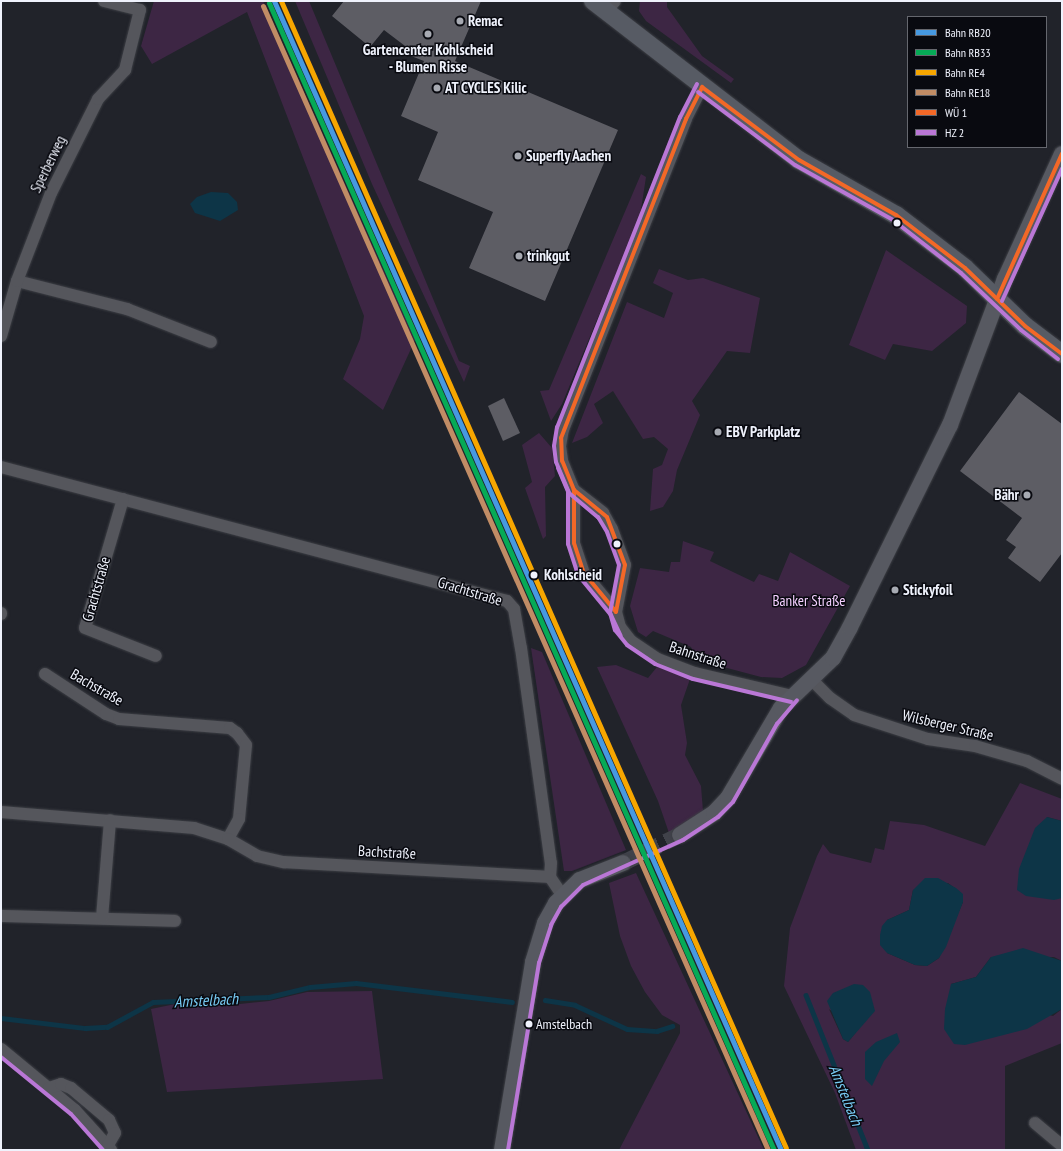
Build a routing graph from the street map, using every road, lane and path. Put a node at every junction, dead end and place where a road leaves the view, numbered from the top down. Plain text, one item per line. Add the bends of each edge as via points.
1 (104, 1) edge
2 (605, 4) edge
3 (702, 88) junction
4 (1062, 154) edge
5 (17, 281) junction
6 (997, 299) junction
7 (1, 336) edge
8 (212, 342) dead end
9 (1062, 354) edge
10 (1, 467) edge
11 (574, 490) junction
12 (123, 499) junction
13 (616, 612) junction
14 (156, 656) dead end
15 (46, 674) dead end
16 (812, 680) junction
17 (792, 696) junction
18 (1062, 779) edge
19 (1, 812) edge
20 (110, 820) junction
21 (680, 835) tunnel mouth
22 (228, 839) junction
23 (623, 863) tunnel mouth
24 (550, 877) junction
25 (563, 896) junction
26 (1, 916) edge
27 (102, 918) junction
28 (175, 921) dead end
29 (1, 1049) edge
30 (49, 1088) junction
31 (1035, 1123) dead end
32 (1062, 1146) edge
33 (110, 1148) edge
34 (502, 1150) edge

1 - 5 street, Sperberweg via 140,10 125,70 98,99 51,193
2 - 3 main road
3 - 6 main road via 799,160 896,215 965,268
3 - 11 street, Bahnstraße via 686,119 563,429 560,446 562,461
4 - 6 street
5 - 7 street, Sperberweg
5 - 8 street via 127,309
6 - 9 main road
6 - 16 street via 950,425 877,576 833,658
10 - 12 street, Grachtstraße
11 - 13 street, Bahnstraße via 574,543 584,573
11 - 13 street, Bahnstraße via 607,517 625,565
12 - 14 street, Grachtstraße via 85,628
12 - 24 street, Grachtstraße via 507,601 514,609 521,648 551,863
13 - 17 street, Bahnstraße via 620,627 631,641 658,659 695,673
15 - 22 street, Bachstraße via 106,714 119,719 230,728 237,733 246,745 239,819
16 - 17 street
16 - 18 street, Wilsberger Straße via 830,698 854,715 928,739 975,746 1027,762
17 - 21 street via 772,721 728,798 714,814
19 - 20 street, Bachstraße
20 - 22 street, Bachstraße via 194,828
20 - 27 street
22 - 24 street, Bachstraße via 257,856 284,862
23 - 25 street via 580,880
24 - 25 street
25 - 34 street via 545,923 526,999
26 - 27 street
27 - 28 street
29 - 30 street
30 - 33 street
30 - 33 street via 61,1084 71,1088 109,1120 115,1133
31 - 32 street

